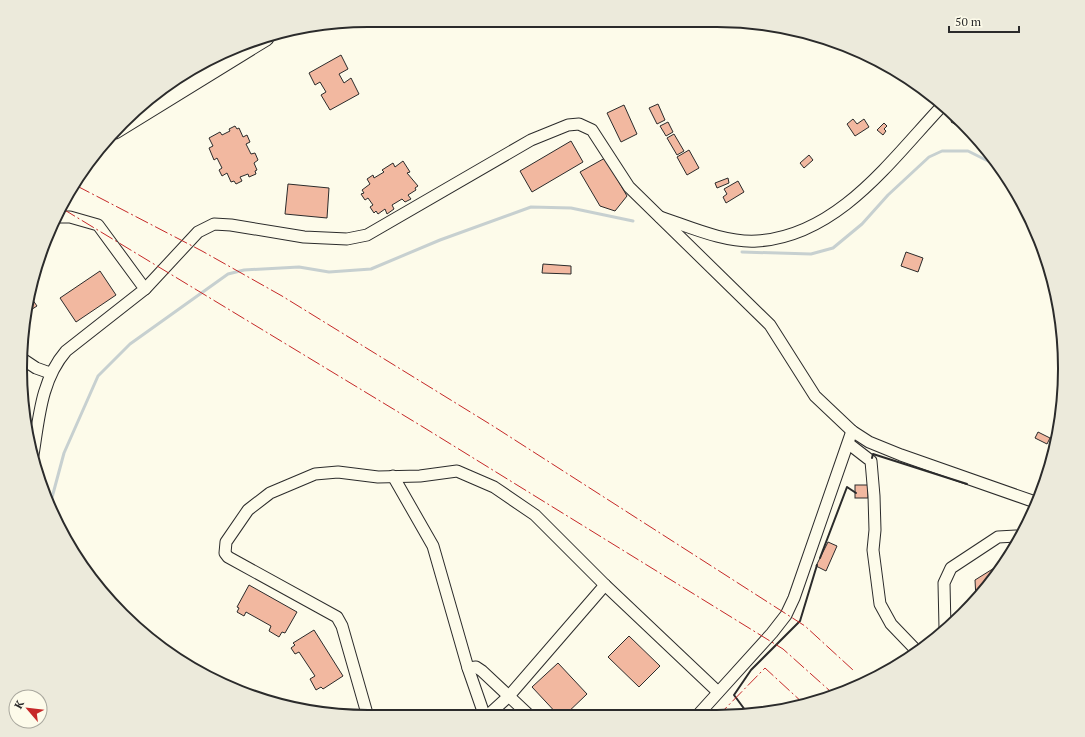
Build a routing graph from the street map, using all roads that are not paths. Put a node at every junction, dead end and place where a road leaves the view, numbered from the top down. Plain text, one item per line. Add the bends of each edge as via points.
1 (248, 49) edge
2 (939, 109) edge
3 (138, 117) edge
4 (657, 216) junction
5 (62, 217) edge
6 (145, 289) junction
7 (27, 362) edge
8 (50, 373) junction
9 (852, 431) junction
10 (35, 441) edge
11 (849, 444) junction
12 (393, 476) junction
13 (1031, 501) edge
14 (1014, 536) edge
15 (605, 585) junction
16 (945, 622) edge
17 (913, 647) edge
18 (468, 668) junction
19 (718, 692) junction
20 (509, 696) junction
21 (366, 710) edge
22 (483, 710) edge
23 (494, 710) edge
24 (524, 710) edge
25 (702, 710) edge

1 - 3 highway
2 - 4 street via 838,212 808,229 757,241 715,235
4 - 6 street via 629,187 592,130 578,124 568,125 531,140 368,235 347,239 304,238 214,224 198,232
4 - 9 street via 770,326 815,396
5 - 6 street via 98,225
6 - 8 street via 66,351
7 - 8 street
8 - 10 street via 43,395
9 - 11 street
9 - 13 street via 869,442 901,455
11 - 17 street via 870,461 874,496 873,550 880,604 891,624
11 - 19 street via 786,615
12 - 15 street via 420,476 457,471 494,487 535,515
12 - 18 street via 433,546
12 - 21 street via 338,472 315,474 270,493 248,510 226,542 225,553 228,557 336,617 342,626
14 - 16 street via 998,537 951,568 944,583
15 - 19 street
15 - 20 street
18 - 20 street via 476,667 482,671
18 - 22 street
19 - 25 street
20 - 23 street
20 - 24 street

